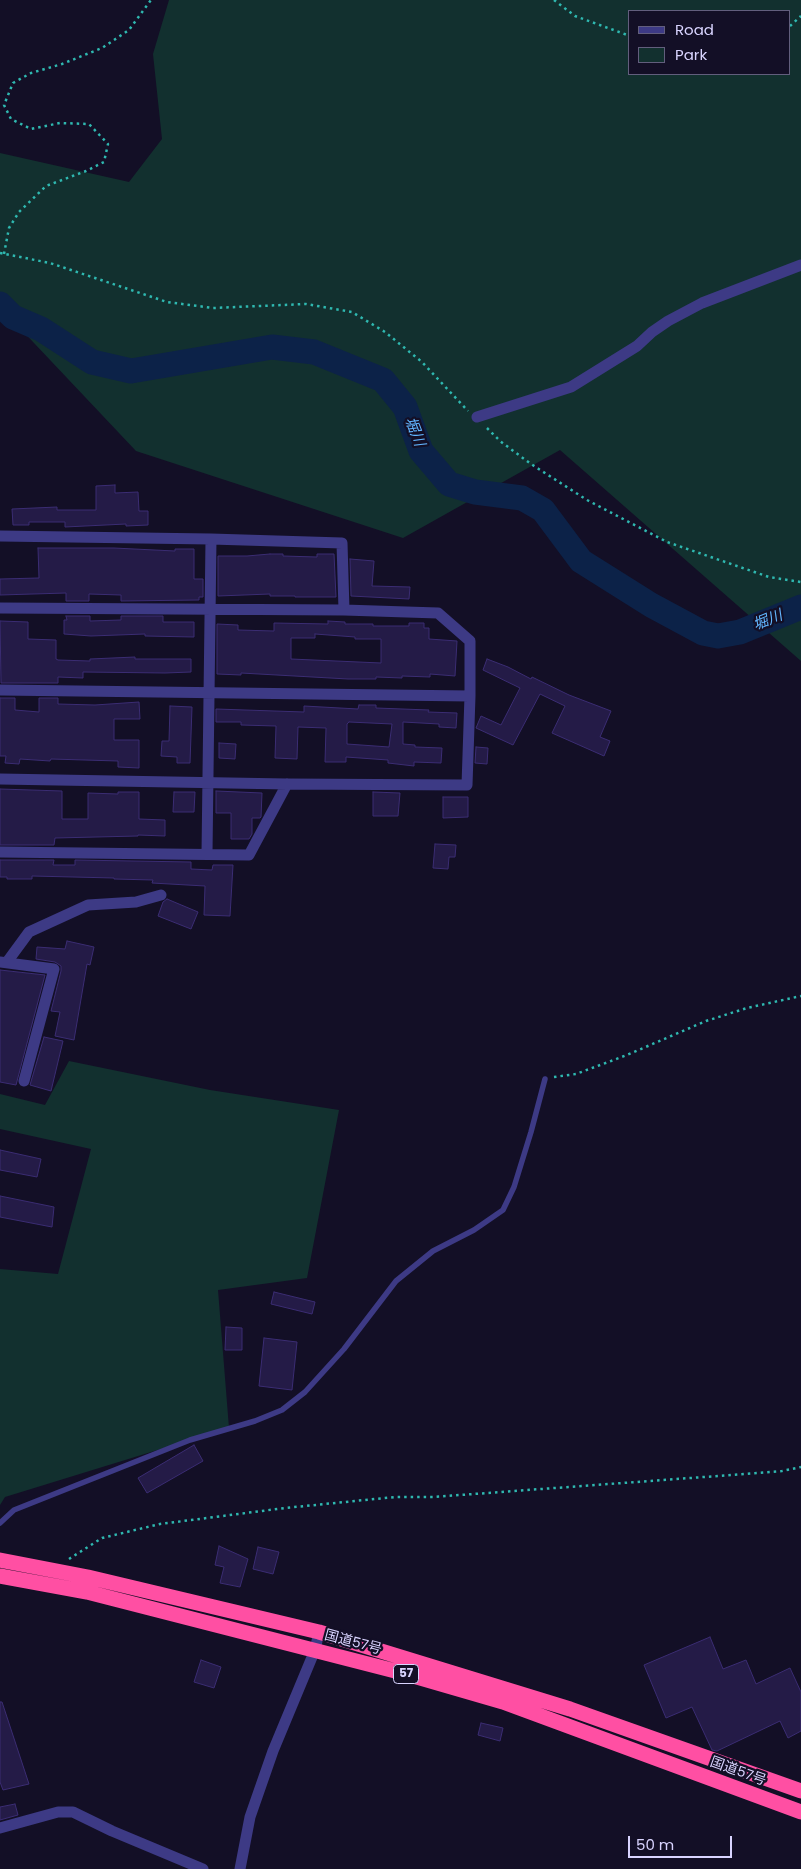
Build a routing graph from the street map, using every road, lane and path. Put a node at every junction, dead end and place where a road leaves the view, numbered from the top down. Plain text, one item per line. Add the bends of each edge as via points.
1 (151, 0) edge
2 (554, 0) edge
3 (801, 16) edge
4 (791, 25) edge
5 (628, 36) edge
6 (0, 253) edge
7 (4, 254) junction
8 (801, 266) edge
9 (477, 418) junction
10 (0, 536) edge
11 (211, 539) junction
12 (801, 582) edge
13 (0, 608) edge
14 (210, 608) junction
15 (344, 610) junction
16 (0, 690) edge
17 (210, 694) junction
18 (470, 696) junction
19 (0, 779) edge
20 (208, 782) junction
21 (287, 784) junction
22 (0, 852) edge
23 (207, 853) junction
24 (161, 895) dead end
25 (3, 962) edge
26 (801, 996) edge
27 (545, 1079) joint
28 (24, 1081) dead end
29 (801, 1467) edge
30 (0, 1522) edge
31 (0, 1560) edge
32 (50, 1570) junction
33 (0, 1576) edge
34 (319, 1632) junction
35 (315, 1650) junction
36 (801, 1791) edge
37 (801, 1812) edge
38 (0, 1828) edge
39 (203, 1869) edge
40 (240, 1869) edge

1 - 7 path via 129,30 102,48 31,73 13,83 4,104 11,119 31,129 60,123 89,124 108,144 104,162 46,186 19,212 10,228
2 - 5 path via 575,16
3 - 4 path
6 - 7 path
7 - 9 path via 50,263 167,302 213,308 306,304 352,312 385,332 422,362
8 - 9 street via 702,303 660,326 637,346 571,387
9 - 12 path via 500,442 531,464 587,500 667,542 769,577
10 - 11 street
11 - 14 street
11 - 15 street via 342,543
13 - 14 street
14 - 15 street
14 - 17 street
15 - 18 street via 438,613 470,641
16 - 17 street
17 - 18 street
17 - 20 street
18 - 21 street via 467,785
19 - 20 street
20 - 21 street
20 - 23 street
21 - 23 street via 249,855
22 - 23 street
24 - 25 street via 136,902 88,905 30,932
25 - 28 street via 54,969
26 - 27 path via 706,1020 576,1074
27 - 30 lane via 514,1187 503,1210 474,1230 433,1251 396,1282 344,1349 305,1392 282,1410 190,1440 14,1510
29 - 32 path via 549,1489 395,1497 160,1524 102,1538
31 - 32 highway, 国道57号 / 57
32 - 34 highway, 国道57号 / 57
33 - 35 highway, 国道57号 / 57 via 87,1592
34 - 35 street
34 - 36 highway, 国道57号 / 57 via 570,1709
35 - 37 highway, 国道57号 / 57 via 502,1702
35 - 40 street via 273,1751 250,1817
38 - 39 street via 58,1812 73,1812

